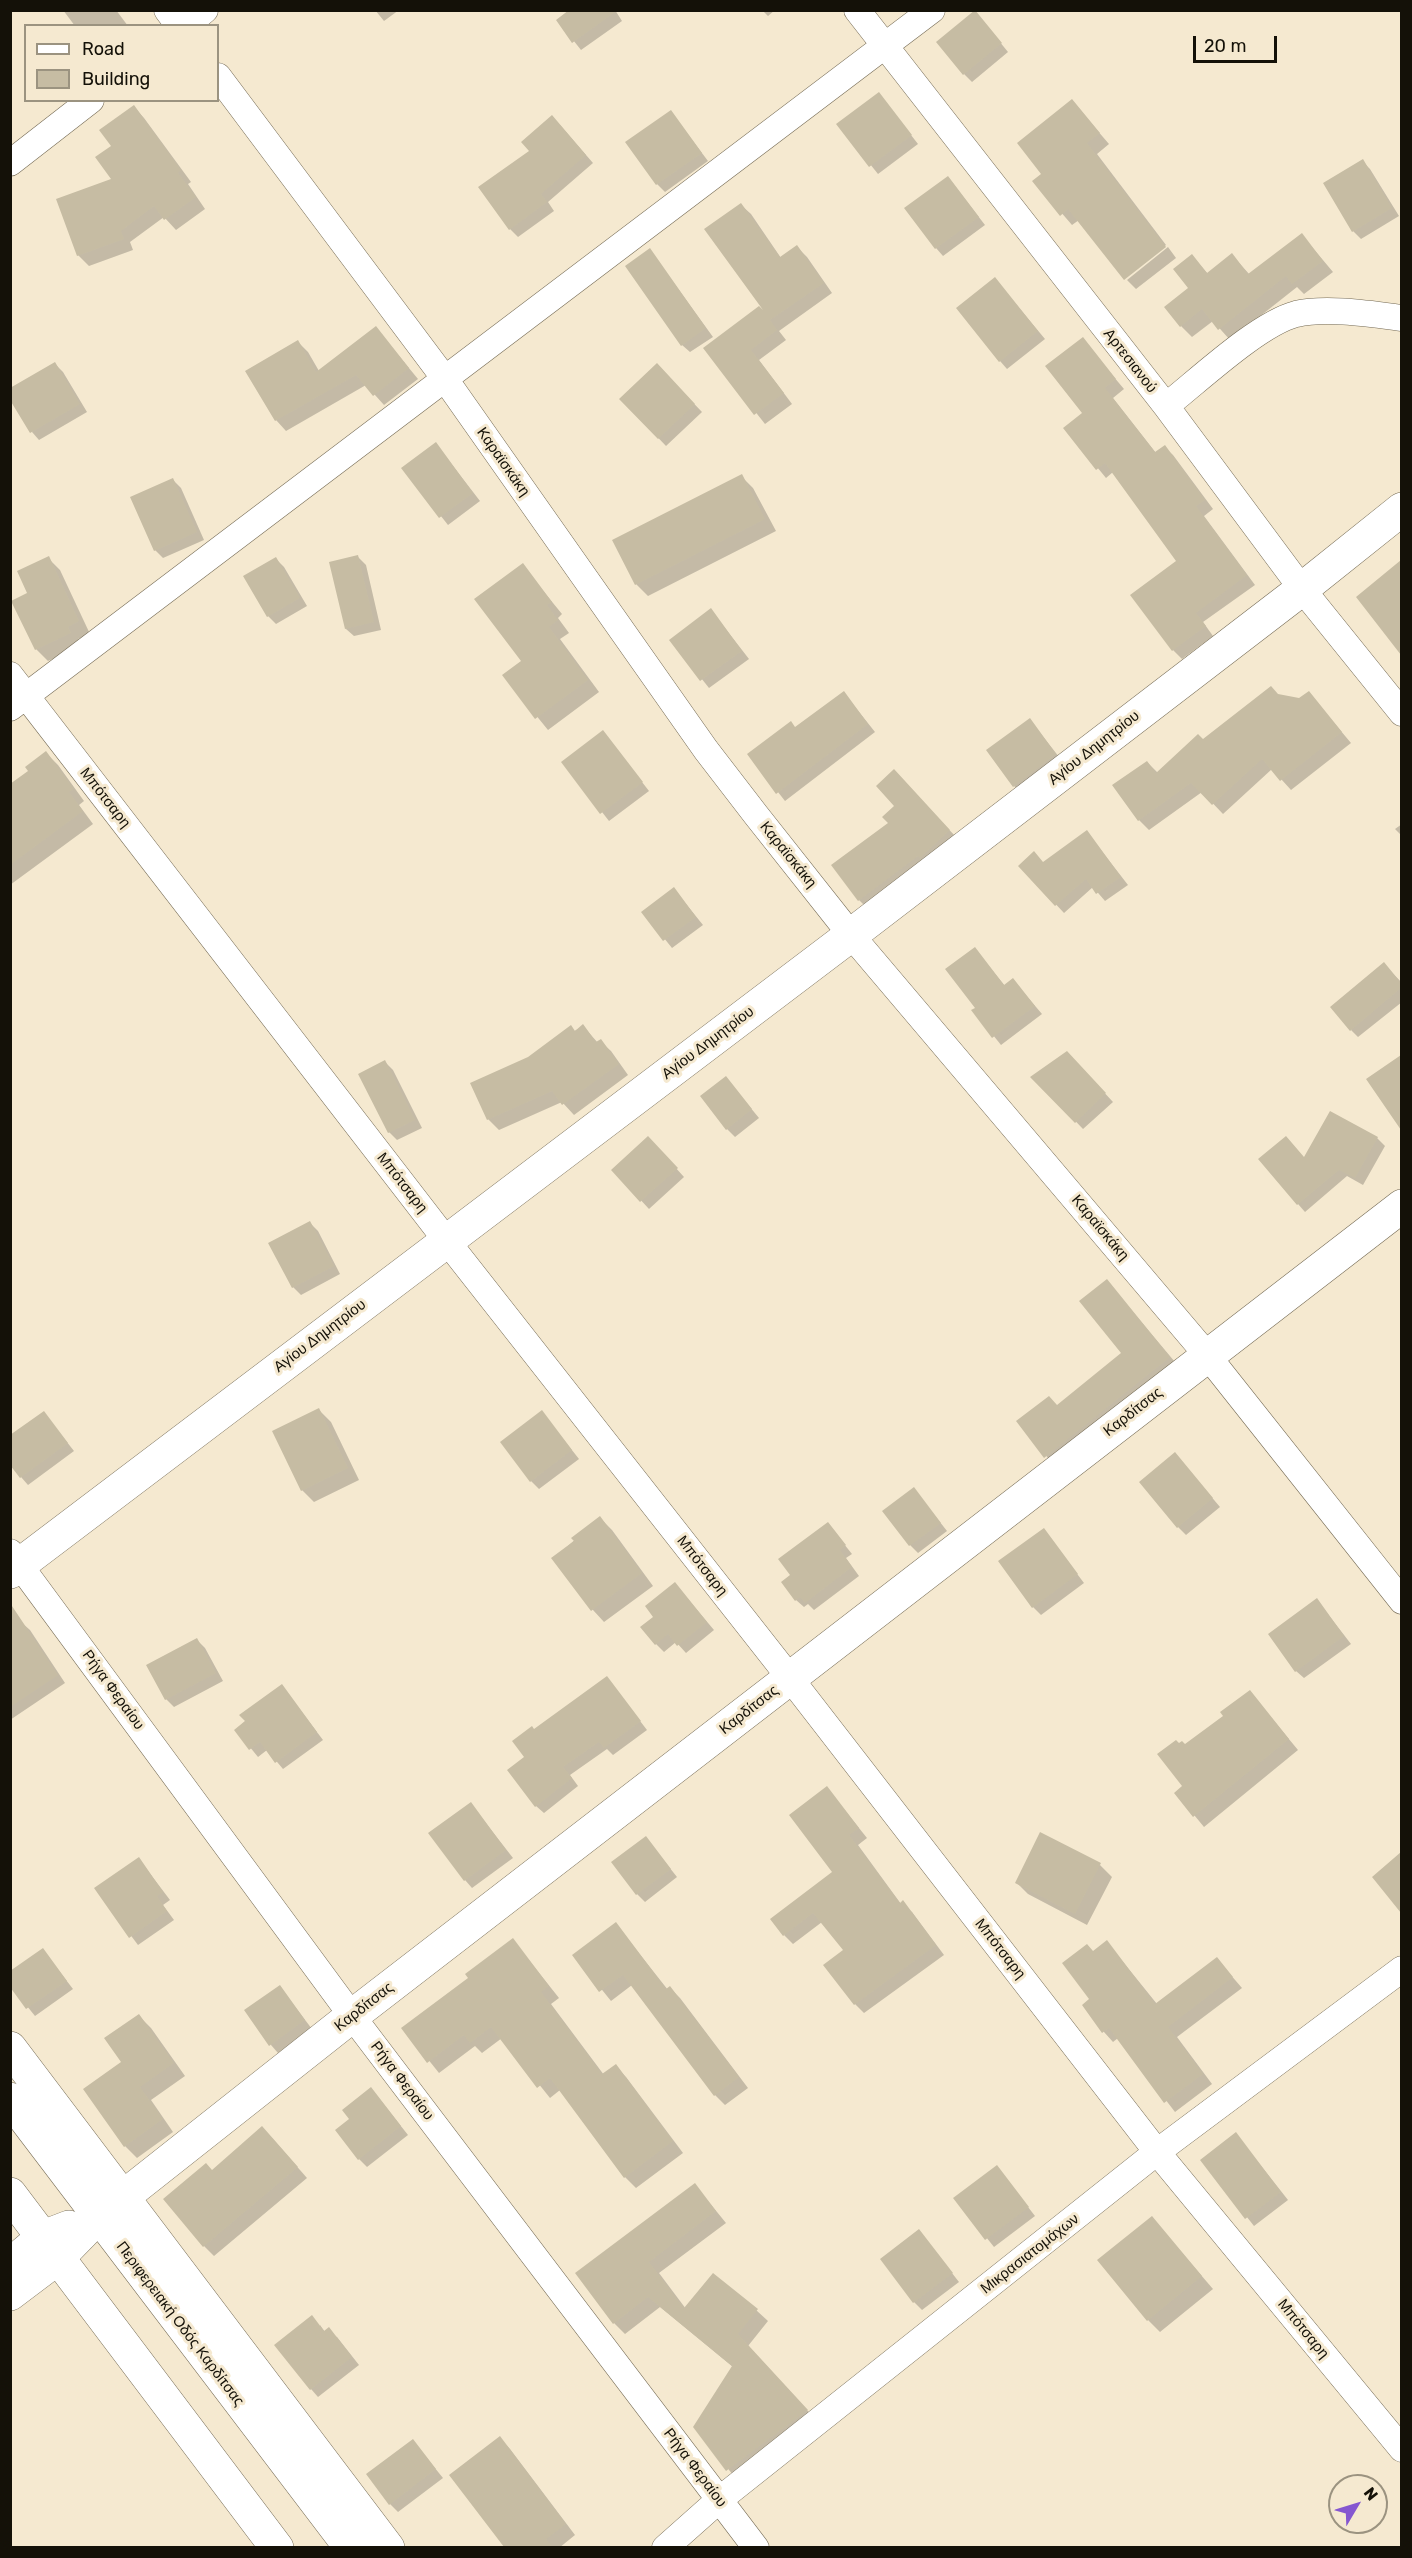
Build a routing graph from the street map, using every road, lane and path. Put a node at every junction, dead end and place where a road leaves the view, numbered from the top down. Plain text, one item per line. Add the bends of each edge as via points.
1 (167, 10) edge
2 (205, 10) edge
3 (857, 10) edge
4 (932, 10) edge
5 (178, 24) edge
6 (188, 24) edge
7 (885, 46) junction
8 (219, 77) edge
9 (88, 102) edge
10 (10, 164) edge
11 (1401, 318) edge
12 (445, 380) junction
13 (1166, 406) junction
14 (1401, 509) edge
15 (1302, 589) junction
16 (10, 675) edge
17 (18, 702) edge
18 (1401, 713) edge
19 (851, 935) junction
20 (1401, 1206) edge
21 (446, 1240) junction
22 (1207, 1354) junction
23 (14, 1563) edge
24 (1401, 1601) edge
25 (790, 1678) junction
26 (1401, 1969) edge
27 (352, 2016) junction
28 (10, 2048) edge
29 (10, 2099) edge
30 (1157, 2152) junction
31 (10, 2194) edge
32 (112, 2206) junction
33 (51, 2247) junction
34 (10, 2265) edge
35 (10, 2294) edge
36 (1401, 2449) edge
37 (719, 2500) junction
38 (277, 2547) edge
39 (351, 2547) edge
40 (388, 2547) edge
41 (665, 2547) edge
42 (756, 2547) edge

1 - 5 street
2 - 6 street
3 - 7 street, Αρτεσιανού
4 - 7 street
7 - 12 street
7 - 13 street, Αρτεσιανού
8 - 12 street, Καραϊσκάκη
9 - 10 street
11 - 13 street via 1327,312 1297,314 1266,327
12 - 17 street
12 - 19 street, Καραϊσκάκη via 706,750
13 - 15 street, Αρτεσιανού
14 - 15 street, Αγίου Δημητρίου
15 - 18 street, Αρτεσιανού
15 - 19 street, Αγίου Δημητρίου
16 - 17 street, Μπότσαρη
17 - 21 street, Μπότσαρη
19 - 21 street, Αγίου Δημητρίου
19 - 22 street, Καραϊσκάκη
20 - 22 street, Καρδίτσας
21 - 23 street, Αγίου Δημητρίου
21 - 25 street, Μπότσαρη
22 - 24 street, Καραϊσκάκη
22 - 25 street, Καρδίτσας
23 - 27 street, Ρήγα Φεραίου
25 - 27 street, Καρδίτσας
25 - 30 street, Μπότσαρη
26 - 30 street, Μικρασιατομάχων
27 - 32 street, Καρδίτσας
27 - 37 street, Ρήγα Φεραίου
28 - 32 street
29 - 32 street, Περιφερειακή Οδός Καρδίτσας
30 - 36 street, Μπότσαρη
30 - 37 street, Μικρασιατομάχων
31 - 33 street
32 - 33 street, Καρδίτσας
32 - 39 street, Περιφερειακή Οδός Καρδίτσας
32 - 40 street
33 - 34 street
33 - 35 street
33 - 38 street
37 - 41 street, Μικρασιατομάχων
37 - 42 street, Ρήγα Φεραίου

